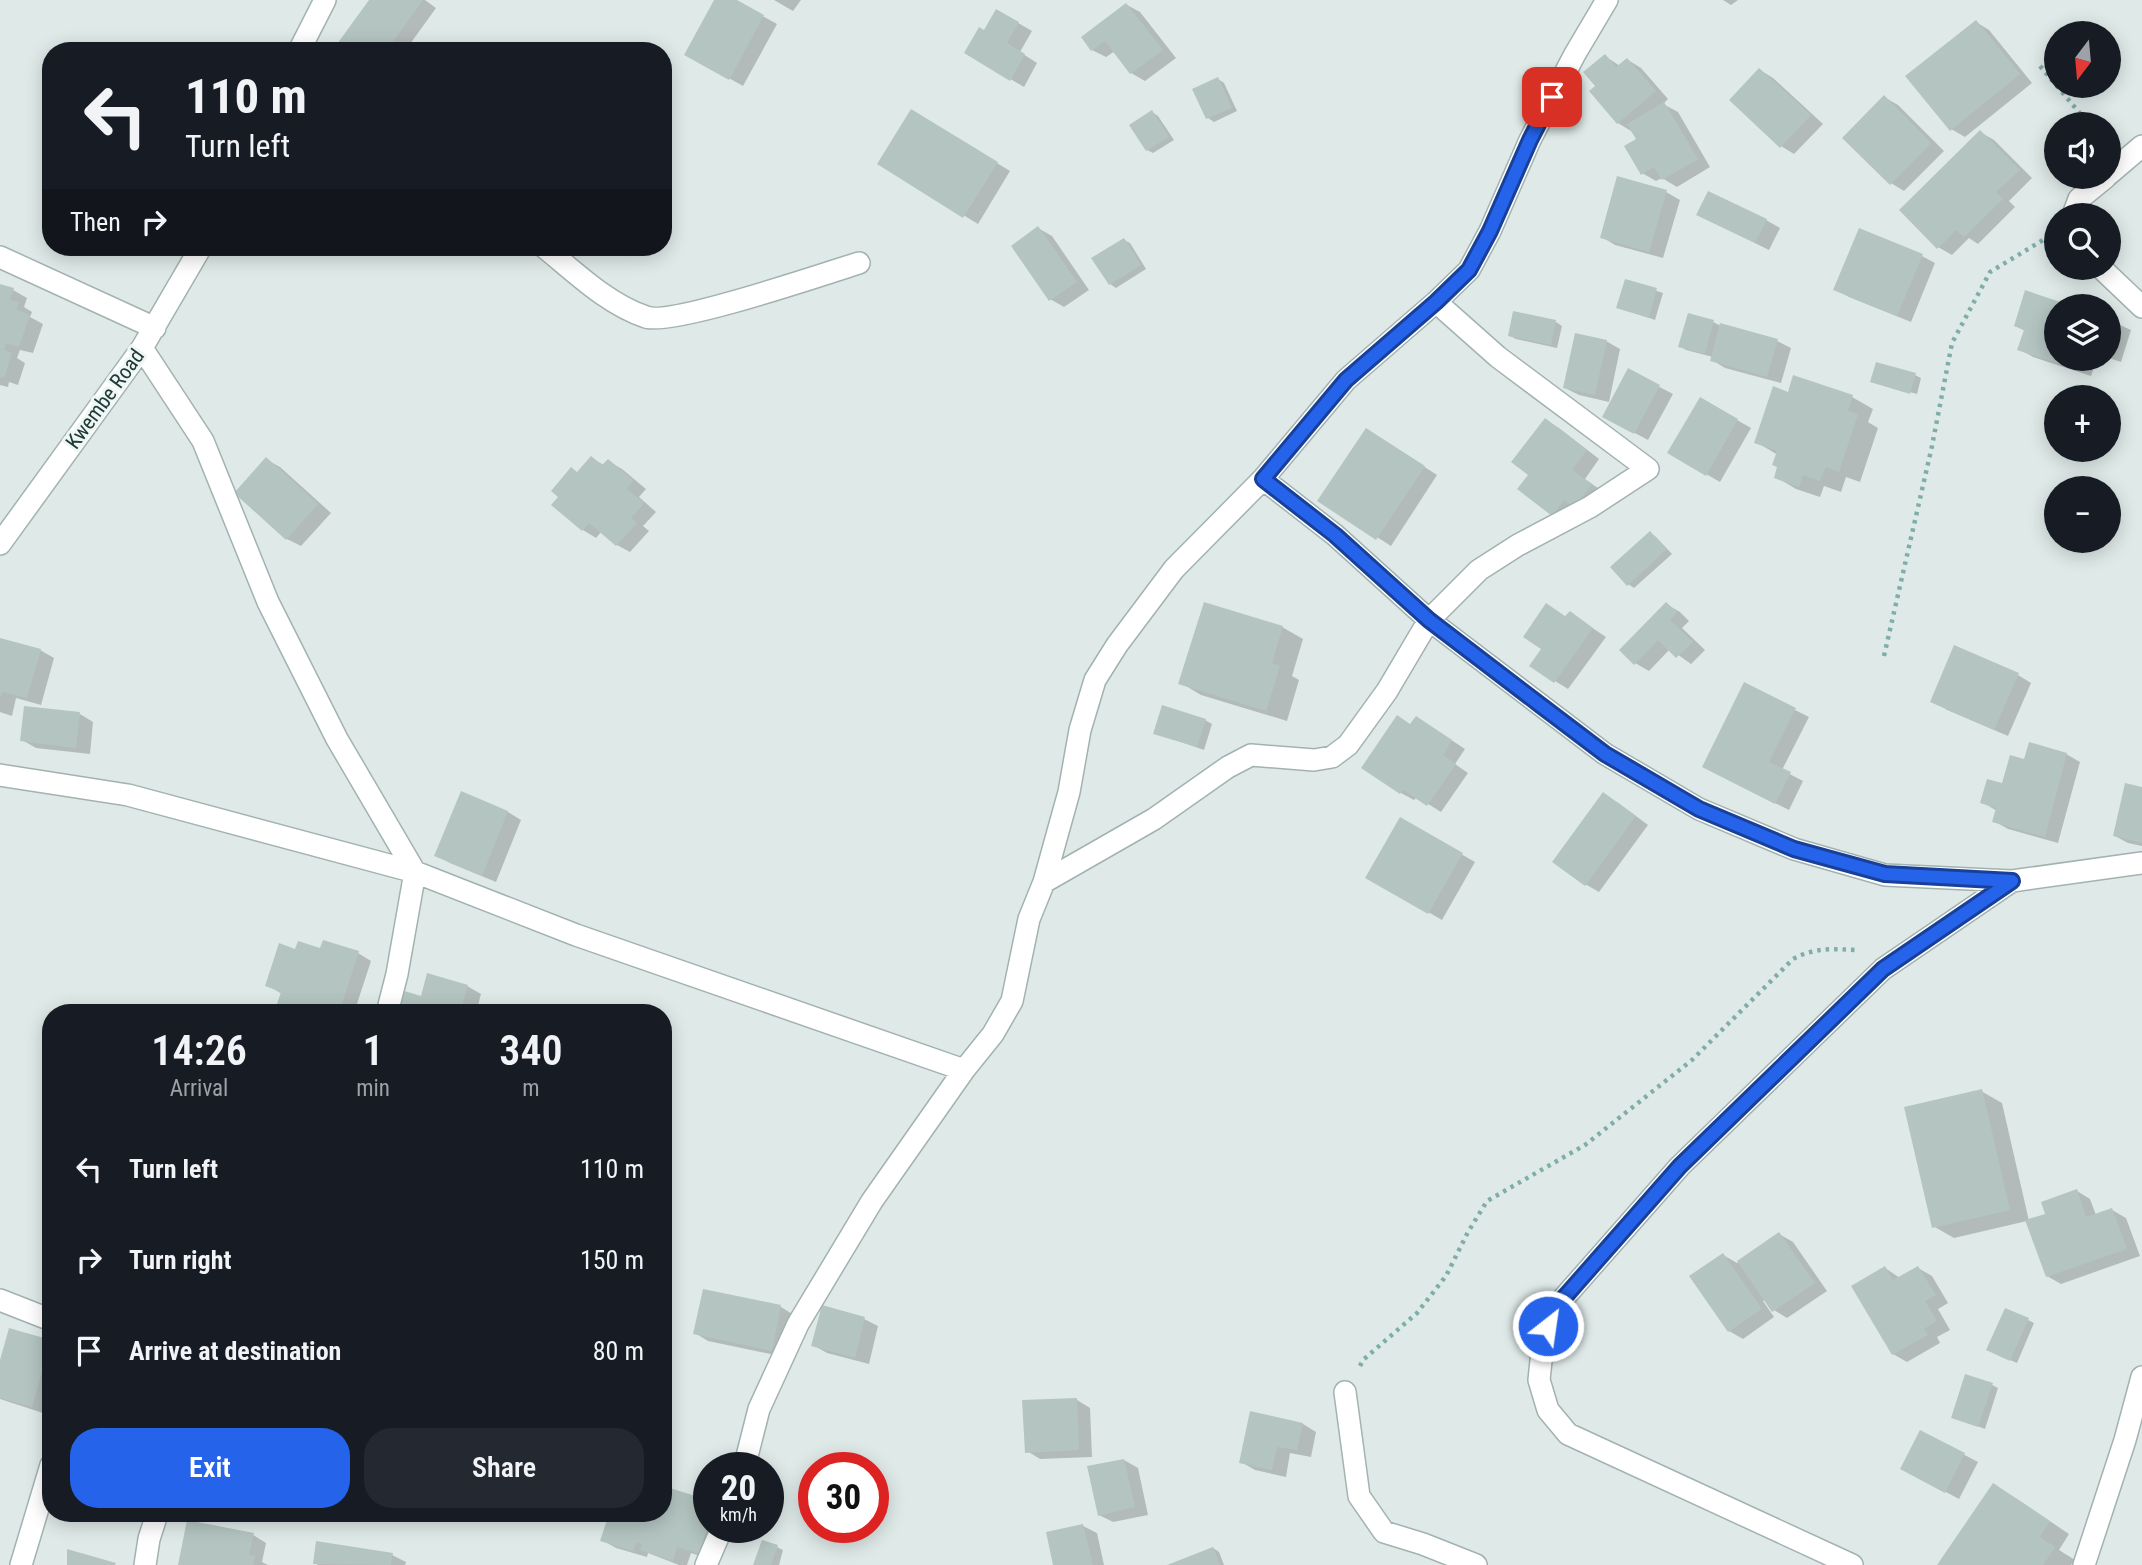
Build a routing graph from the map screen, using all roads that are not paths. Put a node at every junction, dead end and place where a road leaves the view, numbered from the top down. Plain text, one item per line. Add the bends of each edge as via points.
1 (325, 0) edge
2 (1607, 0) edge
3 (305, 42) edge
4 (2142, 146) edge
5 (2121, 163) edge
6 (2091, 189) edge
7 (2078, 203) edge
8 (196, 256) edge
9 (555, 256) edge
10 (0, 257) edge
11 (859, 263) dead end
12 (2114, 280) edge
13 (1436, 302) junction
14 (2142, 307) edge
15 (155, 328) junction
16 (142, 348) junction
17 (1263, 479) junction
18 (0, 544) edge
19 (1429, 620) junction
20 (0, 775) edge
21 (2142, 863) edge
22 (415, 872) junction
23 (2012, 881) junction
24 (1044, 882) junction
25 (389, 1004) edge
26 (964, 1070) junction
27 (0, 1300) edge
28 (42, 1316) edge
29 (2142, 1377) edge
30 (1345, 1392) road end
31 (748, 1452) edge
32 (42, 1495) edge
33 (154, 1522) edge
34 (716, 1543) edge
35 (1839, 1563) edge
36 (21, 1565) edge
37 (145, 1565) edge
38 (706, 1565) edge
39 (1476, 1565) edge
40 (2084, 1565) edge

1 - 3 street
2 - 13 street via 1530,140 1469,270
4 - 5 street
6 - 7 street
8 - 15 street, Kwembe Road
9 - 11 street via 608,299 648,318 691,313
10 - 15 street
12 - 14 street
13 - 17 street via 1346,380
13 - 19 street via 1497,357 1648,469 1479,570
15 - 16 street, Kwembe Road
16 - 18 street, Kwembe Road
16 - 22 street via 203,441 268,602 337,739
17 - 19 street via 1335,535
17 - 24 street via 1174,569 1095,680
19 - 23 street via 1605,754 1699,809 1794,849 1885,874
19 - 24 street via 1387,691 1348,745 1332,757 1251,755 1154,819
20 - 22 street via 128,795
21 - 23 street
22 - 25 street
22 - 26 street via 576,935
23 - 35 street via 1883,969 1680,1166 1554,1309 1543,1342 1539,1380 1548,1410 1568,1434
24 - 26 street via 1029,919 1012,1001
26 - 31 street via 872,1201 798,1324 759,1409
27 - 28 street
29 - 40 street
30 - 39 street via 1359,1496 1384,1532
32 - 36 street
33 - 37 street
34 - 38 street

